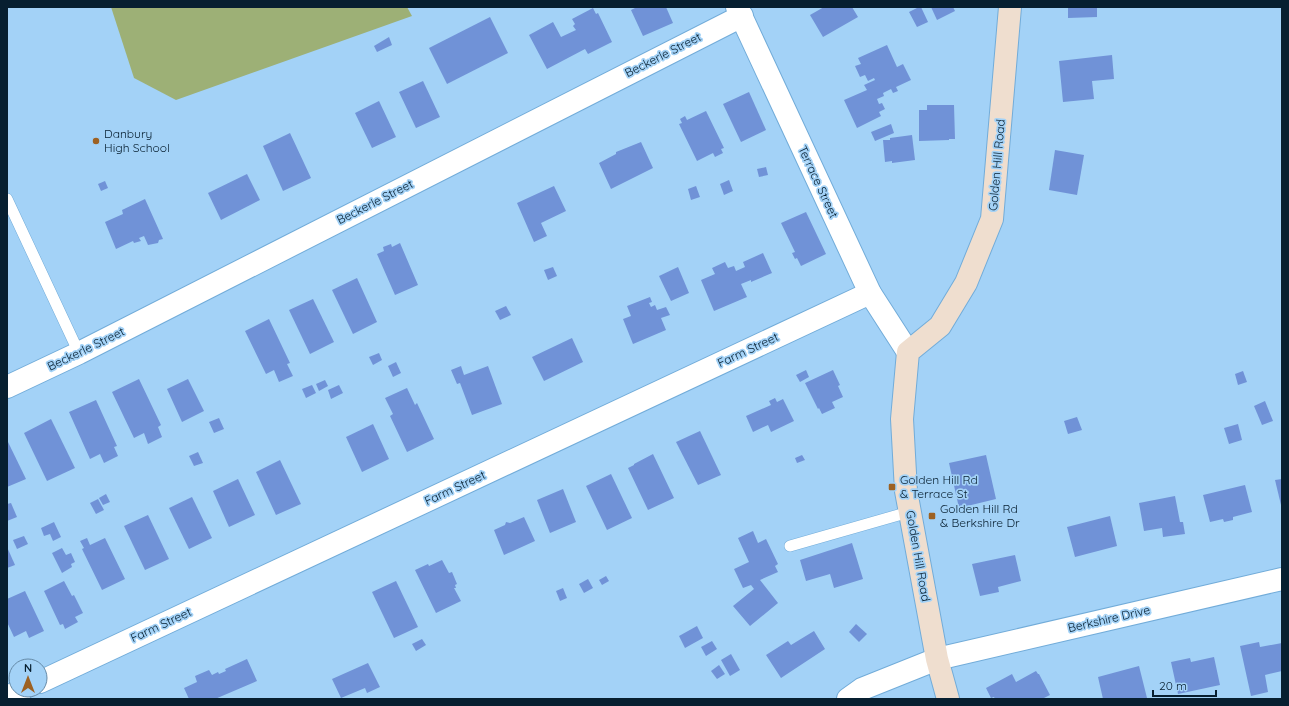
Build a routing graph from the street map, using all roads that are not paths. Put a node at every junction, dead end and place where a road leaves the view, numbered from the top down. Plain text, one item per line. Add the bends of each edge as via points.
1 (1010, 7) edge
2 (740, 11) edge
3 (7, 199) edge
4 (870, 293) junction
5 (908, 352) junction
6 (79, 353) junction
7 (7, 387) edge
8 (909, 512) junction
9 (790, 546) dead end
10 (1282, 579) edge
11 (937, 659) junction
12 (48, 678) edge
13 (848, 699) edge
14 (948, 699) edge

1 - 5 street, Golden Hill Road via 992,218 966,283 940,326
2 - 4 street, Terrace Street
2 - 6 street, Beckerle Street
3 - 6 lane
4 - 5 street, Terrace Street
4 - 12 street, Farm Street
5 - 8 street, Golden Hill Road via 902,419
6 - 7 street, Beckerle Street
8 - 9 lane
8 - 11 street, Golden Hill Road
10 - 11 street, Berkshire Drive
11 - 13 street, Berkshire Drive via 862,689
11 - 14 street, Golden Hill Road

